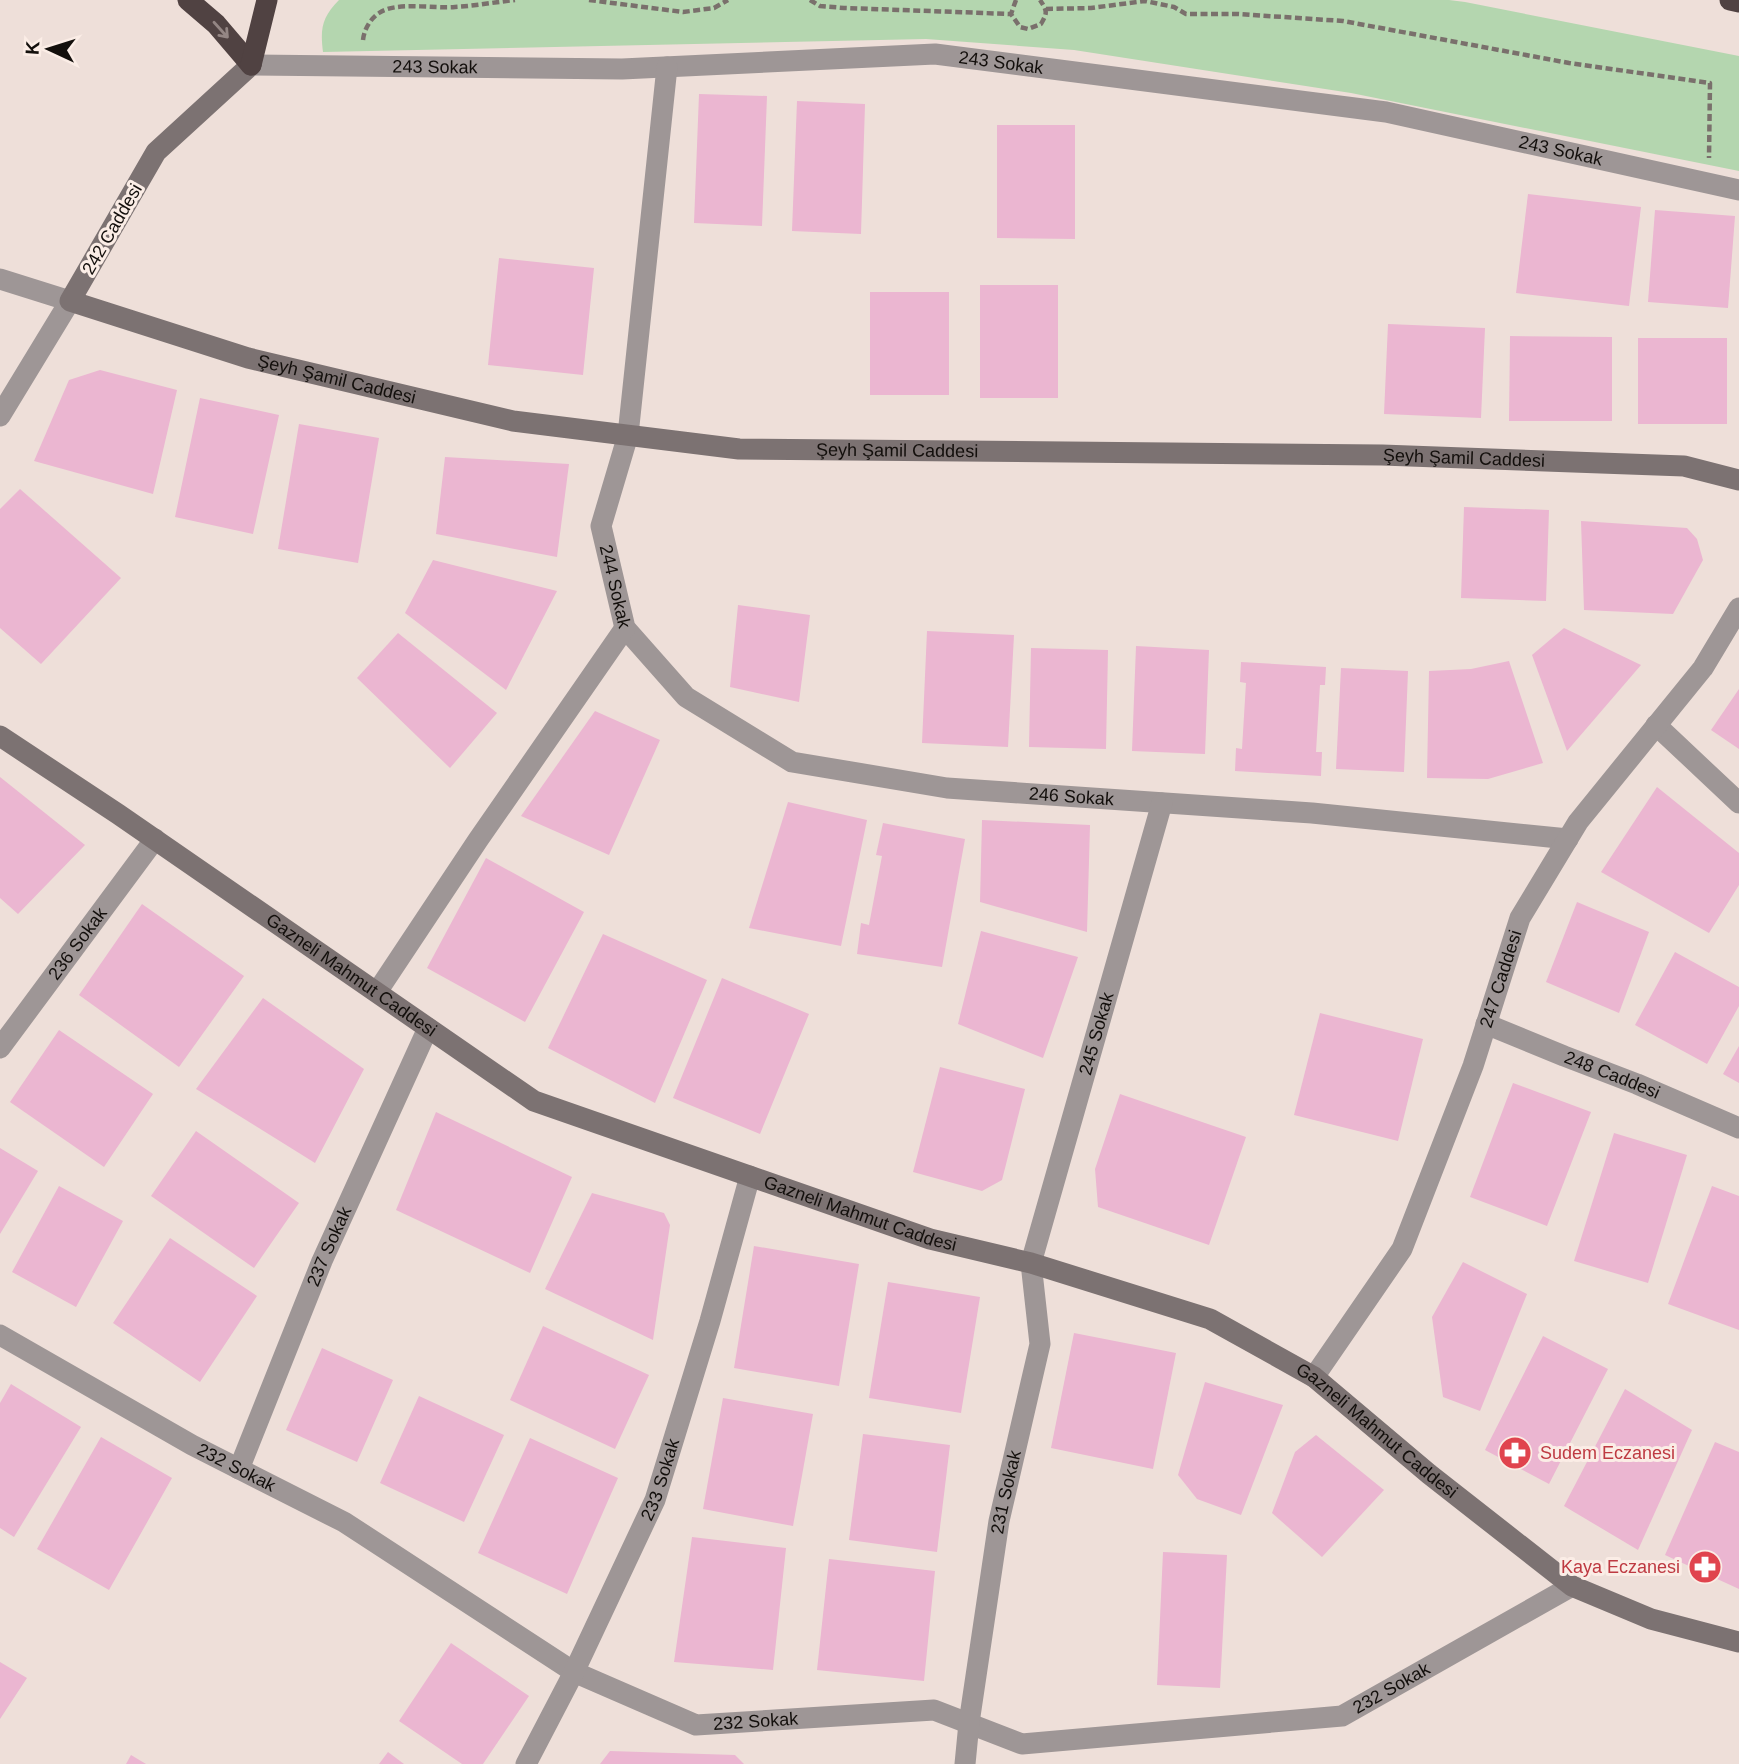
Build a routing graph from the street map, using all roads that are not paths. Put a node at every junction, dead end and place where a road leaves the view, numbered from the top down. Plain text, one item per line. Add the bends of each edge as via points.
1 (188, 0) edge
2 (267, 0) edge
3 (1730, 0) edge
4 (1739, 2) edge
5 (251, 65) junction
6 (667, 67) junction
7 (1739, 190) edge
8 (0, 279) edge
9 (71, 300) junction
10 (0, 416) edge
11 (628, 435) junction
12 (1739, 480) edge
13 (1739, 608) edge
14 (625, 628) junction
15 (1656, 725) junction
16 (0, 736) edge
17 (1162, 803) junction
18 (1739, 803) edge
19 (155, 839) junction
20 (1568, 839) junction
21 (377, 992) junction
22 (1486, 1024) junction
23 (428, 1028) junction
24 (0, 1048) edge
25 (1739, 1128) edge
26 (750, 1176) junction
27 (1031, 1263) junction
28 (0, 1335) edge
29 (1314, 1377) junction
30 (239, 1469) junction
31 (1572, 1586) junction
32 (1739, 1642) edge
33 (574, 1672) junction
34 (969, 1723) junction
35 (526, 1764) edge
36 (965, 1764) edge

1 -> 5 highway
2 - 5 highway
3 - 4 highway
5 - 6 street, 243 Sokak
5 - 9 street, 242 Caddesi via 156,152
6 - 7 street, 243 Sokak via 934,54 1386,112
6 - 11 street, 244 Sokak
8 - 9 street
9 - 10 street, 242 Caddesi
9 - 11 street, Şeyh Şamil Caddesi via 248,358 513,421
11 - 12 street, Şeyh Şamil Caddesi via 739,449 1382,455 1684,466
11 - 14 street, 244 Sokak via 601,526
13 - 15 street, 247 Caddesi via 1703,668
14 - 17 street, 246 Sokak via 686,698 792,762 947,788
14 - 21 street, 244 Sokak
15 - 18 street
15 - 20 street, 247 Caddesi
16 - 19 street, Gazneli Mahmut Caddesi
17 - 20 street, 246 Sokak
17 - 27 street, 245 Sokak
19 - 21 street, Gazneli Mahmut Caddesi
19 - 24 street, 236 Sokak
20 - 22 street, 247 Caddesi via 1520,918
21 - 23 street, Gazneli Mahmut Caddesi
22 - 25 street, 248 Caddesi
22 - 29 street, 247 Caddesi via 1402,1249
23 - 26 street, Gazneli Mahmut Caddesi via 534,1101
23 - 30 street, 237 Sokak via 322,1261
26 - 27 street, Gazneli Mahmut Caddesi via 930,1239
26 - 33 street, 233 Sokak via 655,1500
27 - 29 street, Gazneli Mahmut Caddesi via 1210,1319
27 - 34 street, 231 Sokak via 1040,1344 999,1521
28 - 30 street, 232 Sokak
29 - 31 street, Gazneli Mahmut Caddesi
30 - 33 street, 232 Sokak via 344,1522
31 - 32 street, Gazneli Mahmut Caddesi via 1651,1619
31 - 34 street, 232 Sokak via 1342,1716 1022,1744
33 - 34 street, 232 Sokak via 696,1726 933,1710
33 - 35 street, 233 Sokak
34 - 36 street, 231 Sokak

